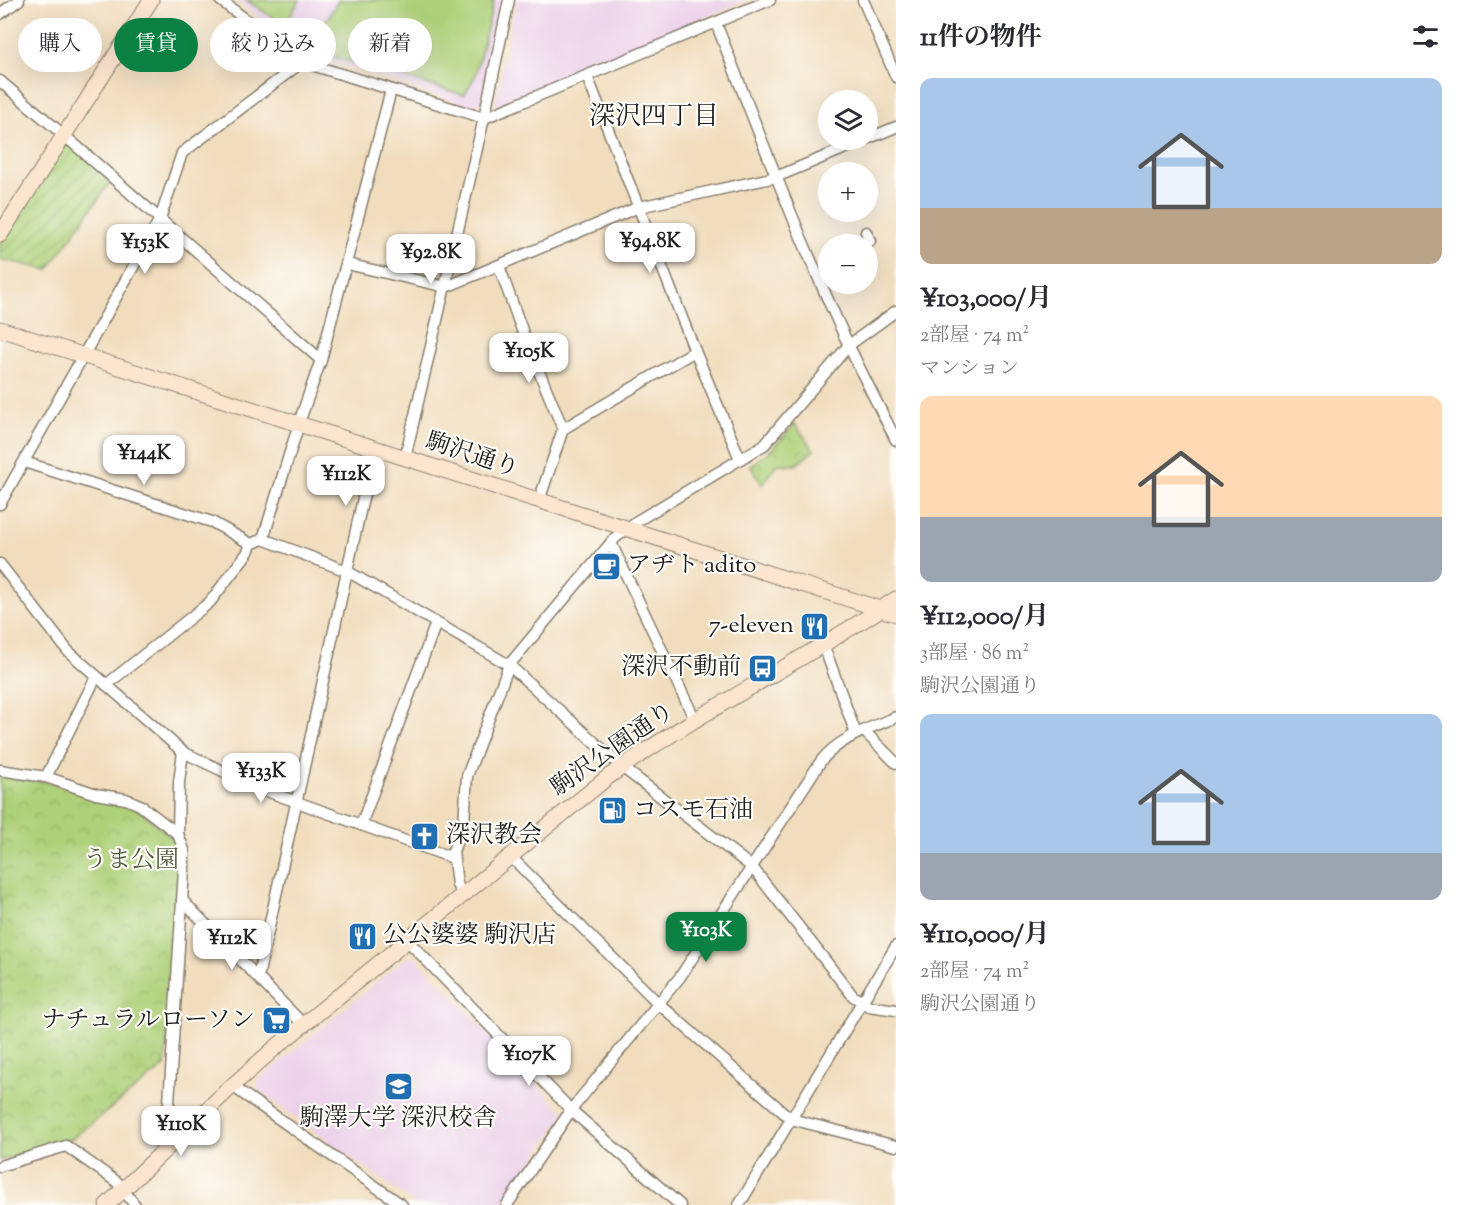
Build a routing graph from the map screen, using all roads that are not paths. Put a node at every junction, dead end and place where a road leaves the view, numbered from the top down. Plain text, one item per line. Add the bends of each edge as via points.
1 (19, 0) edge
2 (150, 0) edge
3 (220, 0) edge
4 (509, 0) edge
5 (770, 0) edge
6 (863, 0) edge
7 (0, 14) edge
8 (244, 18) edge
9 (716, 22) junction
10 (289, 72) edge
11 (334, 72) edge
12 (587, 76) junction
13 (896, 78) edge
14 (0, 81) edge
15 (391, 90) junction
16 (484, 118) junction
17 (896, 127) edge
18 (878, 134) edge
19 (64, 135) junction
20 (840, 150) edge
21 (776, 177) junction
22 (639, 207) junction
23 (160, 219) junction
24 (0, 235) edge
25 (347, 264) junction
26 (499, 267) junction
27 (446, 287) junction
28 (896, 311) edge
29 (0, 328) edge
30 (849, 345) junction
31 (695, 351) junction
32 (84, 355) junction
33 (321, 360) junction
34 (299, 424) junction
35 (563, 429) junction
36 (896, 440) edge
37 (374, 448) junction
38 (405, 458) junction
39 (740, 459) junction
40 (24, 462) junction
41 (539, 501) junction
42 (0, 504) edge
43 (627, 529) junction
44 (263, 539) junction
45 (611, 543) junction
46 (251, 544) junction
47 (0, 564) edge
48 (347, 571) junction
49 (896, 600) edge
50 (881, 610) junction
51 (896, 614) edge
52 (436, 622) junction
53 (823, 644) junction
54 (509, 665) junction
55 (96, 677) junction
56 (106, 685) junction
57 (896, 717) edge
58 (695, 720) junction
59 (860, 732) junction
60 (183, 752) junction
61 (896, 763) edge
62 (622, 767) junction
63 (0, 770) edge
64 (46, 777) junction
65 (296, 802) junction
66 (361, 825) junction
67 (178, 834) junction
68 (510, 856) junction
69 (453, 858) junction
70 (752, 867) junction
71 (464, 893) junction
72 (182, 900) junction
73 (407, 940) junction
74 (896, 946) edge
75 (258, 977) junction
76 (658, 1003) junction
77 (861, 1003) junction
78 (896, 1010) edge
79 (303, 1024) junction
80 (232, 1086) junction
81 (571, 1110) junction
82 (791, 1119) junction
83 (171, 1144) junction
84 (896, 1146) edge
85 (0, 1166) edge
86 (123, 1190) junction
87 (400, 1204) edge
88 (107, 1205) edge
89 (135, 1205) edge
90 (507, 1205) edge
91 (680, 1205) edge
92 (739, 1205) edge

1 - 7 street
2 - 19 street
3 - 8 street
4 - 16 street
5 - 9 street
6 - 13 street
9 - 12 street
9 - 21 street
10 - 23 street via 182,153
11 - 15 street
12 - 16 street
12 - 22 street
14 - 19 street
15 - 16 street
15 - 25 street
16 - 27 street
17 - 18 street
19 - 23 street
19 - 24 street
20 - 21 street
21 - 22 street
21 - 30 street
22 - 26 street
22 - 31 street
23 - 32 street
23 - 33 street
25 - 27 street
25 - 33 street
26 - 27 street
26 - 35 street
27 - 38 street
28 - 30 street
29 - 32 street, 駒沢通り
30 - 36 street
30 - 39 street via 764,445
31 - 35 street
31 - 39 street
32 - 34 street, 駒沢通り
32 - 40 street
33 - 34 street
34 - 37 street, 駒沢通り
34 - 44 street
35 - 41 street
37 - 38 street, 駒沢通り
37 - 48 street
38 - 41 street, 駒沢通り
39 - 43 street
40 - 42 street
40 - 46 street via 212,522
41 - 43 street, 駒沢通り
43 - 45 street
43 - 50 street, 駒沢通り
44 - 46 street
44 - 48 street
45 - 54 street
45 - 58 street
46 - 56 street via 210,602
47 - 55 street via 68,651
48 - 52 street
48 - 65 street
49 - 50 street, 駒沢公園通り
50 - 51 street, 駒沢通り
50 - 53 street, 駒沢公園通り
52 - 54 street
52 - 66 street
53 - 58 street, 駒沢公園通り
53 - 59 street
54 - 62 street
54 - 69 street via 467,776 464,823
55 - 56 street
55 - 64 street
56 - 60 street
57 - 59 street
58 - 62 street, 駒沢公園通り
59 - 61 street
59 - 70 street via 820,760
60 - 65 street
60 - 67 street
62 - 68 street, 駒沢公園通り
62 - 70 street
63 - 64 street
64 - 67 street via 140,805
65 - 66 street
65 - 75 street
66 - 69 street
67 - 72 street via 184,850
68 - 71 street, 駒沢公園通り
68 - 76 street
69 - 71 street via 457,885
70 - 76 street via 680,977
70 - 77 street
71 - 73 street, 駒沢公園通り
72 - 75 street
72 - 83 street via 167,1133
73 - 79 street, 駒沢公園通り
73 - 81 street
74 - 77 street
75 - 79 street
76 - 81 street
76 - 82 street
77 - 78 street
77 - 82 street
79 - 80 street, 駒沢公園通り
80 - 83 street, 駒沢公園通り
80 - 87 street
81 - 90 street
81 - 91 street
82 - 84 street
82 - 92 street
83 - 86 street, 駒沢公園通り
85 - 86 street via 66,1146
86 - 88 street, 駒沢公園通り
86 - 89 street

